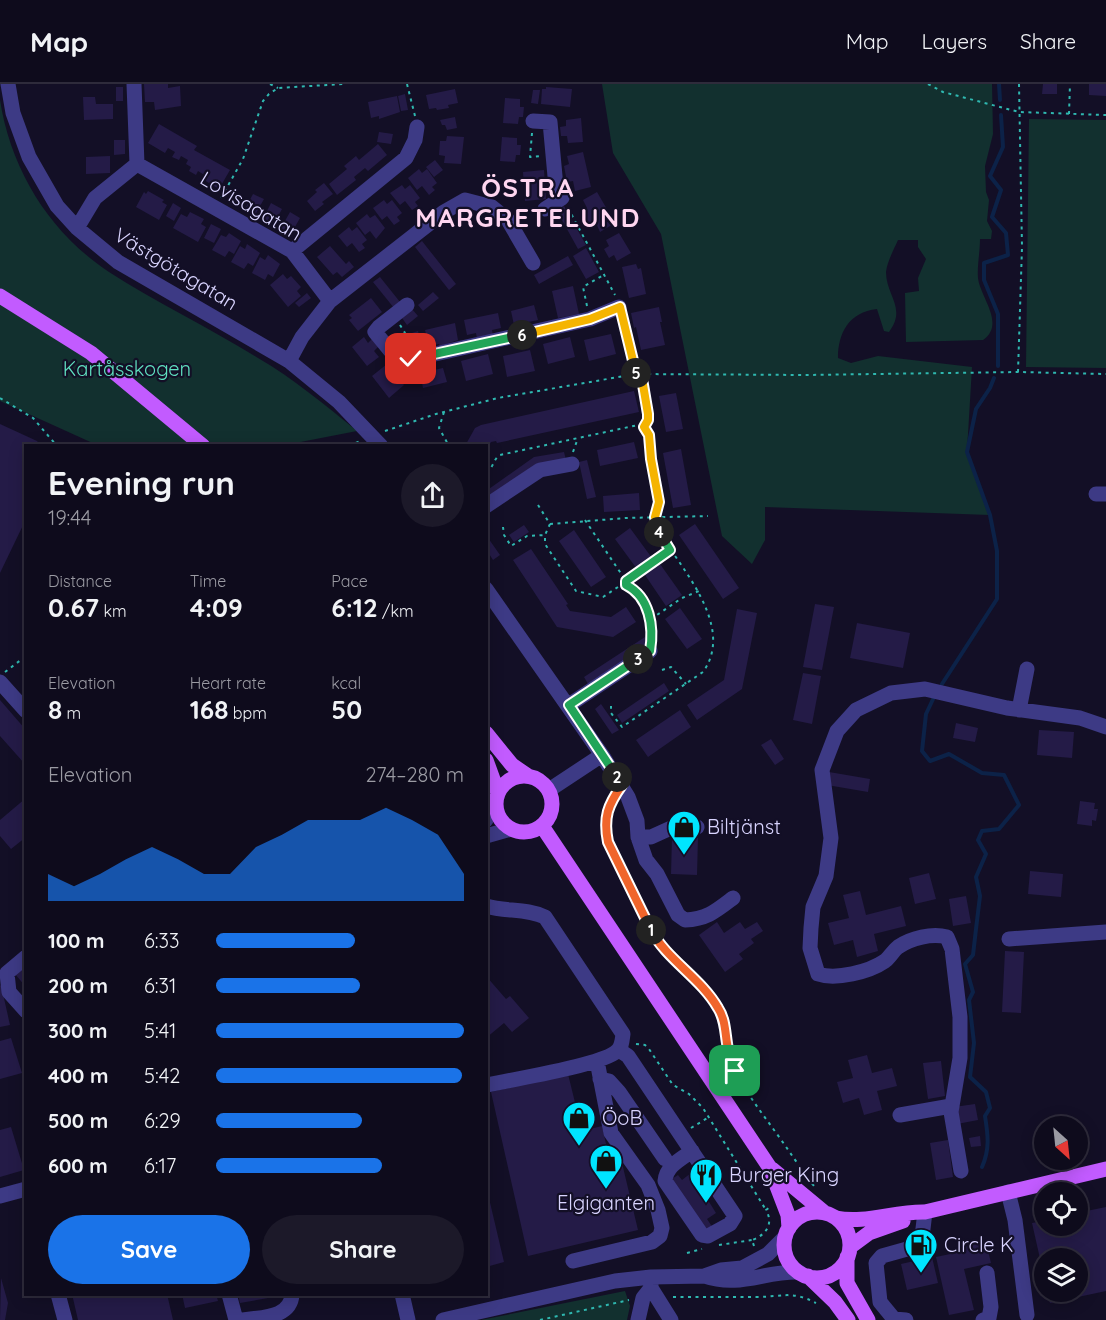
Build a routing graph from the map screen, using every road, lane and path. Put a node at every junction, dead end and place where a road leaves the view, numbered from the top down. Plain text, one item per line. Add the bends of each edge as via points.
1 (8, 84) edge
2 (134, 84) edge
3 (270, 84) edge
4 (343, 84) edge
5 (407, 84) edge
6 (928, 84) edge
7 (1019, 84) edge
8 (1070, 84) edge
9 (278, 88) junction
10 (1019, 112) junction
11 (1069, 114) junction
12 (1106, 115) edge
13 (532, 121) joint
14 (417, 127) joint
15 (553, 156) junction
16 (137, 164) junction
17 (562, 198) junction
18 (214, 208) junction
19 (545, 209) dead end
20 (78, 228) junction
21 (292, 251) junction
22 (533, 263) dead end
23 (605, 274) junction
24 (0, 296) edge
25 (330, 301) junction
26 (407, 306) dead end
27 (620, 307) junction
28 (393, 316) junction
29 (590, 319) junction
30 (411, 359) junction
31 (289, 361) junction
32 (1018, 372) junction
33 (641, 373) junction
34 (636, 374) junction
35 (1106, 374) edge
36 (0, 398) edge
37 (444, 412) junction
38 (644, 427) junction
39 (377, 440) edge
40 (55, 444) edge
41 (201, 444) edge
42 (358, 444) edge
43 (448, 444) edge
44 (572, 464) dead end
45 (488, 471) edge
46 (488, 505) edge
47 (538, 505) dead end
48 (708, 516) dead end
49 (655, 517) junction
50 (585, 520) junction
51 (550, 524) junction
52 (503, 527) dead end
53 (545, 535) junction
54 (670, 550) junction
55 (626, 581) junction
56 (626, 585) junction
57 (699, 591) junction
58 (488, 592) edge
59 (651, 619) junction
60 (650, 651) joint
61 (24, 657) edge
62 (1027, 669) dead end
63 (662, 670) dead end
64 (0, 675) edge
65 (0, 682) edge
66 (686, 684) junction
67 (569, 705) junction
68 (611, 706) dead end
69 (24, 709) edge
70 (1018, 710) junction
71 (1106, 727) edge
72 (488, 736) edge
73 (602, 755) junction
74 (488, 767) edge
75 (528, 776) junction
76 (622, 785) junction
77 (549, 790) junction
78 (496, 797) junction
79 (488, 815) edge
80 (542, 826) junction
81 (697, 827) dead end
82 (511, 829) junction
83 (488, 835) edge
84 (638, 837) junction
85 (733, 898) dead end
86 (488, 907) edge
87 (1106, 932) edge
88 (1009, 939) dead end
89 (24, 959) edge
90 (24, 1009) edge
91 (620, 1048) junction
92 (597, 1061) junction
93 (600, 1079) junction
94 (488, 1085) edge
95 (951, 1106) junction
96 (900, 1115) dead end
97 (692, 1151) junction
98 (665, 1159) dead end
99 (770, 1168) junction
100 (1106, 1169) edge
101 (961, 1171) dead end
102 (816, 1188) dead end
103 (24, 1190) edge
104 (1008, 1192) junction
105 (0, 1196) edge
106 (766, 1210) dead end
107 (925, 1212) junction
108 (830, 1216) junction
109 (787, 1232) junction
110 (752, 1240) dead end
111 (727, 1244) dead end
112 (849, 1252) junction
113 (573, 1261) dead end
114 (987, 1273) dead end
115 (803, 1274) junction
116 (704, 1276) junction
117 (651, 1283) junction
118 (59, 1296) edge
119 (230, 1296) edge
120 (292, 1296) edge
121 (402, 1296) edge
122 (1027, 1315) dead end
123 (65, 1320) edge
124 (236, 1320) edge
125 (243, 1320) edge
126 (408, 1320) edge
127 (443, 1320) edge
128 (638, 1320) edge
129 (670, 1320) edge
130 (848, 1320) edge
131 (868, 1320) edge
132 (906, 1320) edge
133 (983, 1320) edge

1 - 20 street, Västgötagatan via 13,113 29,158 57,206
2 - 16 street
3 - 9 path
4 - 9 path
5 - 14 path
6 - 10 path via 942,92
7 - 10 path
8 - 11 path
9 - 18 path via 262,101 243,159
10 - 11 path
10 - 32 path via 1022,247
11 - 12 path
13 - 15 street via 550,122
13 - 15 path via 530,157
14 - 21 street via 406,158
15 - 17 street via 556,187
16 - 18 street, Lovisagatan
16 - 20 street via 95,198
17 - 19 street
17 - 23 path
18 - 21 street, Lovisagatan
20 - 31 street, Västgötagatan via 118,262
21 - 25 street, Lovisagatan
22 - 25 street via 504,215 492,207 465,200
23 - 27 path
23 - 29 path via 583,287
24 - 41 main road via 91,353
25 - 31 street
26 - 28 street
27 - 29 street
27 - 34 path
28 - 30 path via 405,333
28 - 30 street via 375,332 398,360
29 - 30 street
31 - 39 street, Västgötagatan
32 - 33 path
32 - 35 path
33 - 34 path
33 - 38 path via 648,414
34 - 37 path via 498,398
36 - 40 path via 33,418
37 - 39 path
37 - 43 path via 439,428
38 - 45 path via 501,455
38 - 49 path via 649,435 659,502
39 - 42 path
44 - 46 street via 540,470
47 - 51 path
48 - 49 path
49 - 50 path
49 - 54 path via 657,529
50 - 51 path
50 - 55 path
51 - 53 path
52 - 53 path via 511,546 527,536
53 - 56 path via 544,544 576,591 603,597
54 - 55 path
54 - 57 path
55 - 56 path
56 - 59 path via 633,589
57 - 59 path
57 - 66 path via 713,640 707,666
58 - 67 street
59 - 60 path
60 - 67 street
61 - 64 path
62 - 70 street
63 - 66 path via 671,667
65 - 69 street
66 - 68 path via 622,727 611,713
67 - 73 street
70 - 71 street via 1080,718
70 - 95 street via 925,689 891,693 856,710 844,722 822,770 831,838 826,876 813,907 813,963 818,974 828,978 840,976 873,967 896,948 912,941 947,937 952,949 960,1017 960,1058
72 - 75 main road via 512,765
73 - 76 street
73 - 77 street
74 - 78 main road
75 - 77 main road
75 - 78 main road via 510,779
76 - 84 street via 633,810
76 - 102 path via 611,801 605,827 608,842 645,920 653,935 720,1010 735,1071
77 - 80 main road via 552,809
78 - 79 street
78 - 82 main road via 499,818
80 - 82 main road via 530,831
80 - 99 main road
81 - 84 street via 682,823 651,837
82 - 83 street
84 - 85 street via 646,860 678,915 685,920 701,919
86 - 91 street via 545,917 624,1034
87 - 88 street
89 - 90 street via 7,973 9,992
91 - 92 street
91 - 97 street
91 - 106 path via 640,1044 649,1049 672,1084 703,1108 744,1168
92 - 93 street
92 - 94 street
93 - 98 street via 619,1092
93 - 113 street via 611,1133 648,1185 662,1228 660,1236 652,1242
95 - 96 street
95 - 101 street
97 - 97 street via 735,1216 730,1224 708,1236 702,1235 666,1181 666,1172
99 - 108 main road
99 - 109 main road via 788,1215
100 - 104 main road
103 - 105 street
104 - 107 main road
104 - 122 street
107 - 108 main road via 849,1221
107 - 112 main road via 869,1233
107 - 132 street via 920,1241 882,1256 876,1263 880,1302 894,1319
108 - 109 main road via 814,1212 804,1215
108 - 112 main road via 847,1231
109 - 115 main road via 785,1253 793,1267
109 - 116 street via 768,1254 752,1264
110 - 111 path
112 - 115 main road via 834,1272 822,1277
112 - 131 main road via 847,1283
114 - 133 street via 991,1307 989,1318
115 - 116 street via 784,1272 720,1282
115 - 130 main road via 835,1302
116 - 117 street
117 - 127 street via 615,1281
117 - 128 street
117 - 129 street
118 - 123 street
119 - 124 street
120 - 125 street via 285,1311
121 - 126 street

